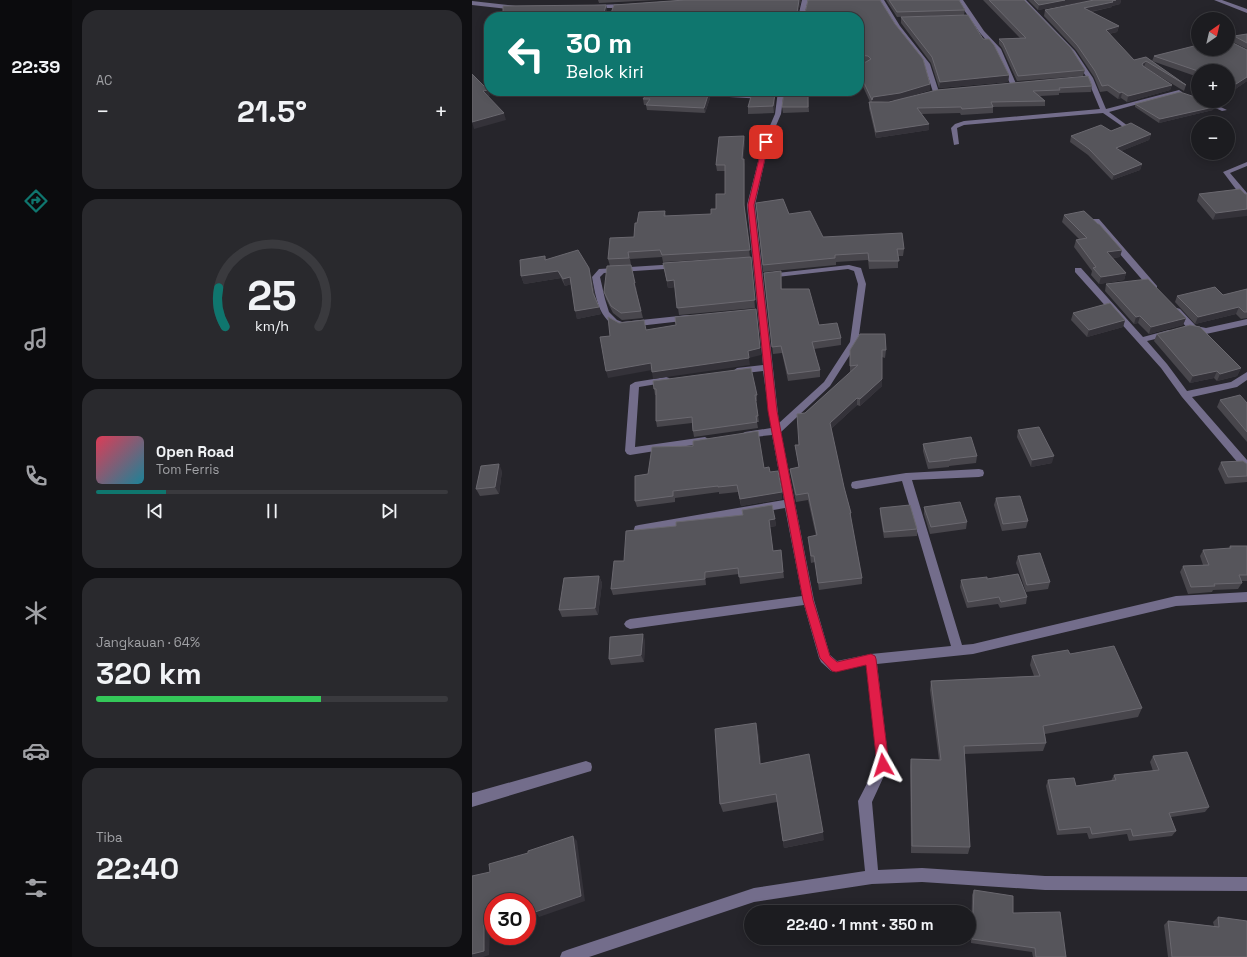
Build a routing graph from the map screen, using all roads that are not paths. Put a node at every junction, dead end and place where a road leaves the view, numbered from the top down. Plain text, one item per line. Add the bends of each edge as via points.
1 (805, 0) edge
2 (881, 0) edge
3 (960, 0) edge
4 (1023, 0) edge
5 (1217, 0) edge
6 (472, 3) edge
7 (635, 5) edge
8 (526, 8) edge
9 (590, 8) edge
10 (1247, 11) edge
11 (802, 12) edge
12 (1046, 13) edge
13 (1038, 14) junction
14 (965, 17) edge
15 (972, 17) junction
16 (901, 20) edge
17 (894, 21) junction
18 (1090, 78) junction
19 (1082, 79) edge
20 (1022, 85) edge
21 (1006, 86) edge
22 (1014, 86) junction
23 (944, 91) edge
24 (1179, 91) edge
25 (780, 96) edge
26 (1219, 108) edge
27 (1224, 110) dead end
28 (1104, 111) junction
29 (1126, 127) edge
30 (956, 144) dead end
31 (1247, 164) edge
32 (1247, 198) edge
33 (1096, 221) edge
34 (685, 265) edge
35 (1078, 270) dead end
36 (758, 277) junction
37 (1162, 296) edge
38 (1173, 307) edge
39 (699, 317) edge
40 (1247, 322) edge
41 (1193, 328) junction
42 (1141, 340) junction
43 (768, 366) junction
44 (729, 372) edge
45 (1247, 376) edge
46 (674, 379) edge
47 (1185, 395) junction
48 (776, 431) junction
49 (739, 436) edge
50 (716, 439) edge
51 (1246, 463) edge
52 (979, 473) dead end
53 (906, 477) junction
54 (856, 485) dead end
55 (790, 503) junction
56 (639, 529) edge
57 (1247, 597) edge
58 (808, 600) junction
59 (630, 624) dead end
60 (958, 651) junction
61 (871, 659) junction
62 (586, 767) dead end
63 (472, 800) edge
64 (872, 877) junction
65 (1247, 884) edge
66 (567, 957) edge

1 - 11 street
2 - 17 street
3 - 15 street
4 - 13 street
5 - 10 street
6 - 8 street
7 - 9 street via 611,10
12 - 13 street
13 - 18 street via 1074,52
14 - 15 street
15 - 22 street via 998,49
16 - 17 street
17 - 23 street via 928,64 933,92
18 - 19 street
18 - 28 street
20 - 22 street
21 - 22 street
24 - 28 street
25 - 36 street via 778,114 766,142 751,205 753,260
26 - 27 street
28 - 29 street
28 - 30 street via 964,123 954,128
31 - 32 street via 1226,172
33 - 37 street via 1143,281
34 - 39 street via 602,272 596,277 600,298 606,316 621,325
35 - 42 street via 1099,288
36 - 43 street via 758,311
36 - 48 street via 849,267 858,270 862,284 854,342 827,384
38 - 41 street
40 - 41 street via 1206,331
41 - 42 street
42 - 47 street
43 - 44 street
43 - 48 street
45 - 47 street via 1234,385
46 - 50 street via 635,385 630,451
47 - 51 street
48 - 49 street
48 - 55 street
52 - 53 street
53 - 54 street
53 - 60 street
55 - 56 street
55 - 58 street
57 - 60 street via 1176,601 973,650
58 - 59 street
58 - 61 street via 825,658 836,667
60 - 61 street
61 - 64 street via 883,765 865,801
62 - 63 street
64 - 65 street via 922,875 1045,883
64 - 66 street via 754,895

